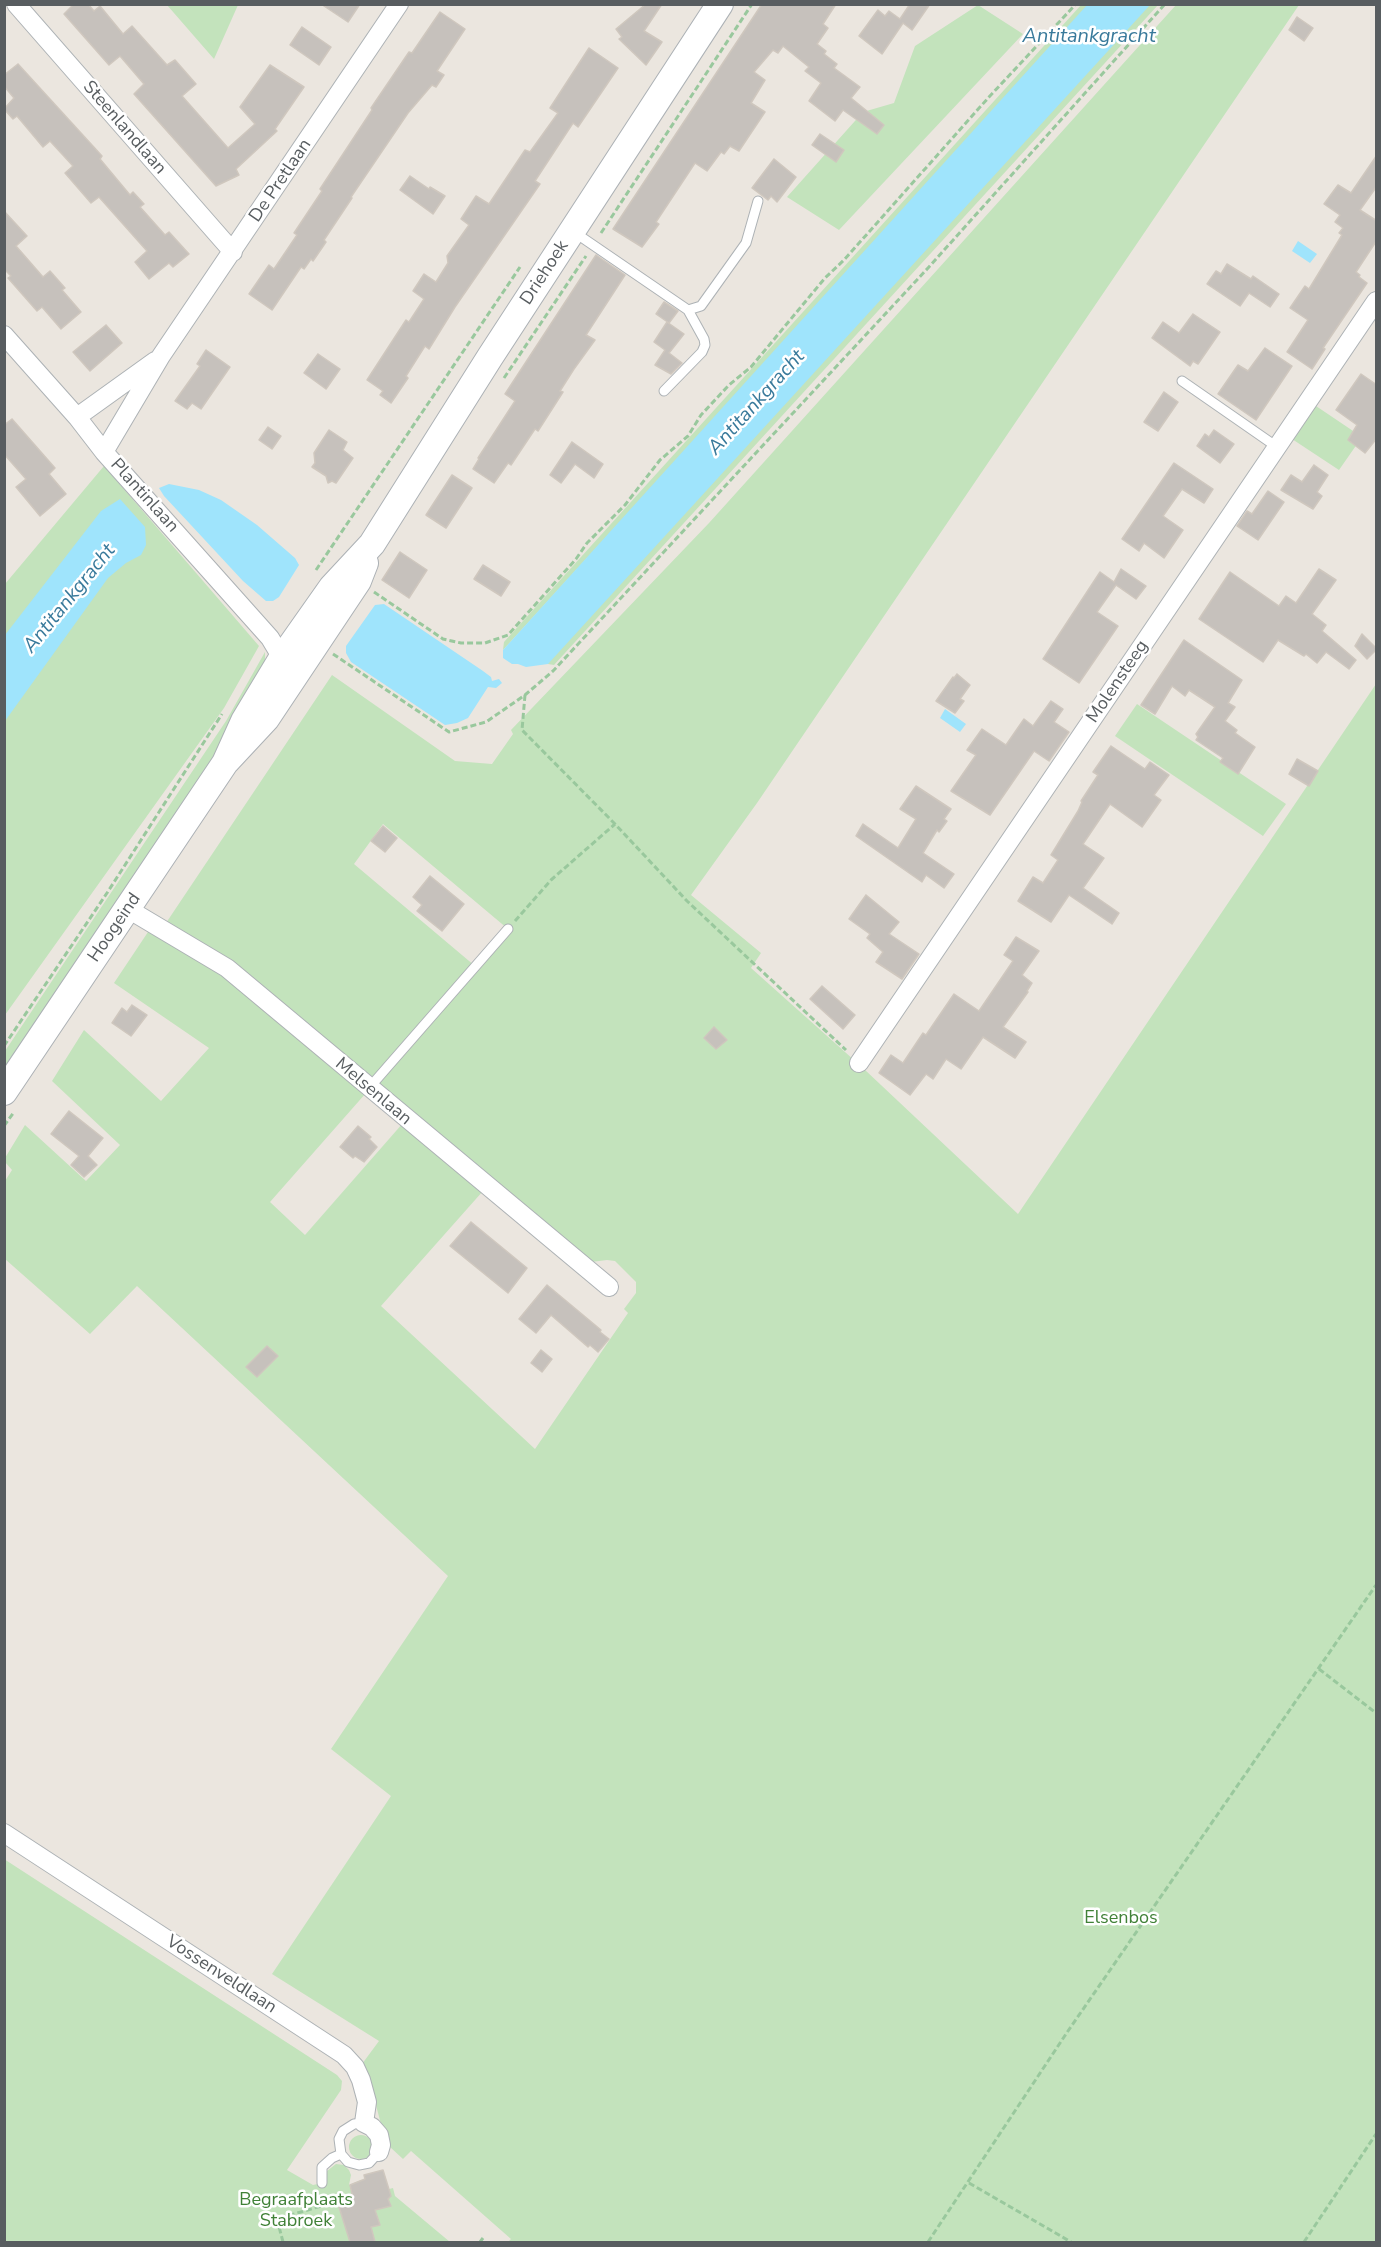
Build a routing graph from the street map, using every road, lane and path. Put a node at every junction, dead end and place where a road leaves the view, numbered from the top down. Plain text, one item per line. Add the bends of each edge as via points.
1 (16, 4) edge
2 (399, 4) edge
3 (720, 4) edge
4 (752, 4) edge
5 (1076, 4) edge
6 (1165, 4) edge
7 (758, 201) dead end
8 (572, 231) junction
9 (593, 245) junction
10 (233, 252) junction
11 (527, 258) dead end
12 (1377, 301) edge
13 (688, 310) junction
14 (4, 335) edge
15 (161, 356) junction
16 (1182, 381) dead end
17 (502, 382) dead end
18 (664, 391) dead end
19 (77, 417) junction
20 (1277, 447) junction
21 (104, 452) junction
22 (372, 544) junction
23 (313, 576) dead end
24 (366, 586) dead end
25 (317, 643) junction
26 (290, 664) junction
27 (525, 695) junction
28 (226, 707) dead end
29 (615, 824) junction
30 (128, 909) junction
31 (508, 929) joint
32 (4, 1046) edge
33 (859, 1063) joint
34 (369, 1088) junction
35 (4, 1092) edge
36 (609, 1287) dead end
37 (1377, 1585) edge
38 (1319, 1669) junction
39 (1377, 1713) edge
40 (4, 1833) edge
41 (364, 2123) junction
42 (1377, 2134) edge
43 (379, 2152) joint
44 (341, 2154) junction
45 (322, 2183) dead end
46 (969, 2183) junction
47 (328, 2204) dead end
48 (483, 2238) dead end
49 (283, 2242) edge
50 (480, 2242) edge
51 (928, 2242) edge
52 (1071, 2242) edge
53 (1304, 2242) edge

1 - 10 street, Steenlandlaan
2 - 10 street, De Pretlaan
3 - 8 main road, Driehoek
4 - 9 path
5 - 24 path via 825,278 751,367 701,415 688,436 660,459 626,505 587,543 508,635 485,643 443,639
6 - 27 path via 928,268 558,666
7 - 13 lane via 746,243 700,306
8 - 9 lane
8 - 22 main road, Driehoek
9 - 13 lane
9 - 17 path
10 - 15 street, De Pretlaan
11 - 23 path
12 - 20 street, Molensteeg
13 - 18 lane via 705,345
14 - 19 street, Plantinlaan
15 - 19 street, De Pretlaan
15 - 21 street, De Pretlaan
16 - 20 lane
19 - 21 street, Plantinlaan
20 - 33 street, Molensteeg
21 - 26 street, Plantinlaan
22 - 25 main road, Driehoek via 358,581
22 - 26 main road, Driehoek via 327,593
25 - 26 main road, Driehoek
25 - 27 path via 449,732 486,722
26 - 30 main road, Hoogeind via 244,721 225,764
27 - 29 path via 522,730
28 - 32 path
29 - 31 path via 551,880
29 - 33 path via 687,901
30 - 34 street, Melsenlaan via 227,968
30 - 35 main road, Hoogeind
31 - 34 lane
34 - 36 street, Melsenlaan
37 - 38 path
38 - 39 path
38 - 46 path via 1068,2031
40 - 41 street, Vossenveldlaan via 344,2055 355,2067 365,2092
41 - 43 street via 379,2135
41 - 44 lane via 343,2131 339,2139
42 - 53 path
43 - 44 lane via 369,2163 359,2165 348,2162
44 - 45 lane via 322,2167
46 - 51 path
46 - 52 path
47 - 49 path via 277,2219
48 - 50 path

